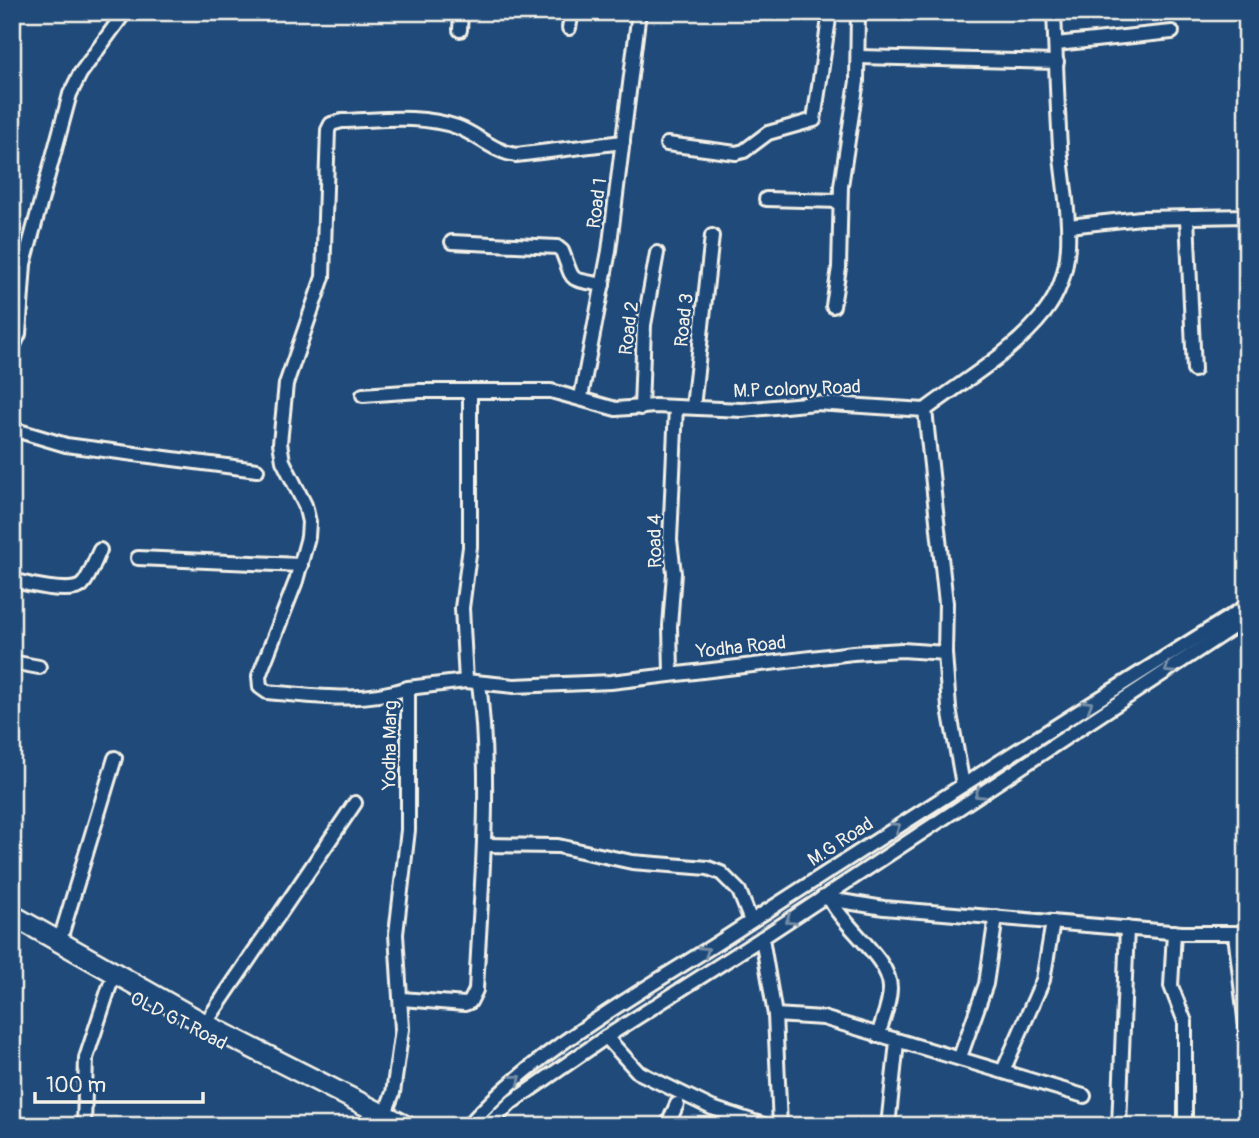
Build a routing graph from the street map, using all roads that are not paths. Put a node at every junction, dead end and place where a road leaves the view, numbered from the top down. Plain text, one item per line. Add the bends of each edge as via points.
1 (125, 12) edge
2 (461, 12) edge
3 (572, 12) edge
4 (639, 12) edge
5 (830, 12) edge
6 (858, 12) edge
7 (1054, 12) edge
8 (569, 28) dead end
9 (460, 30) dead end
10 (1172, 32) dead end
11 (1056, 44) junction
12 (859, 57) junction
13 (1057, 62) junction
14 (623, 142) junction
15 (667, 144) dead end
16 (766, 199) dead end
17 (840, 201) junction
18 (1247, 216) edge
19 (1187, 217) junction
20 (1069, 226) junction
21 (712, 236) dead end
22 (452, 242) dead end
23 (657, 253) dead end
24 (18, 263) edge
25 (603, 285) junction
26 (833, 306) dead end
27 (12, 349) edge
28 (1194, 370) dead end
29 (470, 392) junction
30 (363, 395) dead end
31 (581, 397) junction
32 (676, 407) junction
33 (693, 407) junction
34 (641, 408) junction
35 (925, 410) junction
36 (12, 429) edge
37 (257, 470) dead end
38 (100, 550) dead end
39 (138, 558) dead end
40 (301, 565) junction
41 (12, 580) edge
42 (1247, 606) edge
43 (1247, 618) edge
44 (945, 653) junction
45 (12, 662) edge
46 (39, 667) dead end
47 (671, 674) junction
48 (472, 682) junction
49 (408, 688) junction
50 (116, 758) dead end
51 (963, 785) junction
52 (355, 803) dead end
53 (484, 845) junction
54 (826, 899) junction
55 (12, 915) edge
56 (996, 917) junction
57 (751, 921) junction
58 (1053, 922) junction
59 (12, 927) edge
60 (1127, 928) junction
61 (1174, 932) junction
62 (1241, 933) edge
63 (762, 938) junction
64 (59, 943) junction
65 (110, 985) junction
66 (401, 999) junction
67 (775, 1015) junction
68 (205, 1024) junction
69 (1247, 1035) edge
70 (878, 1036) junction
71 (606, 1037) junction
72 (897, 1042) junction
73 (960, 1057) junction
74 (1003, 1071) junction
75 (1084, 1096) dead end
76 (677, 1104) dead end
77 (384, 1122) edge
78 (84, 1126) edge
79 (406, 1126) edge
80 (468, 1126) edge
81 (487, 1126) edge
82 (667, 1126) edge
83 (767, 1126) edge
84 (780, 1126) edge
85 (888, 1126) edge
86 (1119, 1126) edge
87 (1185, 1126) edge

1 - 24 street via 70,94
2 - 9 street
3 - 8 street
4 - 14 street, Road 1
5 - 15 street via 814,120 768,133 736,153
6 - 12 street
7 - 11 street
10 - 11 street
11 - 13 street
12 - 13 street
12 - 17 street
13 - 20 street
14 - 25 street, Road 1
14 - 40 street, Yodha Marg via 516,155 460,127 439,122 331,124 326,141 323,277 286,384 280,443 309,522
16 - 17 street
17 - 26 street
18 - 19 street
19 - 20 street
19 - 28 street
20 - 35 street via 1065,267 1047,310 993,361
21 - 33 street, Road 3
22 - 25 street via 557,247 572,277
23 - 34 street, Road 2 via 644,325
24 - 27 street via 19,334
25 - 31 street, Road 1
29 - 30 street, M.P colony Road
29 - 31 street, M.P colony Road via 551,391
29 - 48 street via 470,547 462,608
31 - 34 street, M.P colony Road via 603,407
32 - 33 street, M.P colony Road
32 - 34 street, M.P colony Road
32 - 47 street, Road 4 via 670,540 674,573
33 - 35 street, M.P colony Road via 742,410 816,403
35 - 44 street via 946,603
36 - 37 street via 66,445
38 - 41 street via 77,588
39 - 40 street
40 - 49 street, Yodha Marg via 259,676 260,687 267,692 343,700
51 -> 42 street, M.G Road
43 -> 54 street, M.G Road
44 - 47 street, Yodha Road via 880,650
44 - 51 street
45 - 46 street
47 - 48 street, Yodha Road via 551,685
48 - 49 street, Yodha Road
48 - 53 street via 486,741
49 - 66 street, Yodha Marg via 408,830 396,934
50 - 64 street
57 -> 51 street, M.G Road
52 - 68 street
53 - 57 street via 558,846 632,862 708,868 721,873 740,891
53 - 66 street via 473,996 465,1004
54 - 56 street
54 -> 63 street, M.G Road
54 - 70 street via 869,948 888,978 889,997
55 - 64 main road, OLD GT Road
56 - 58 street
56 - 73 street via 986,984
80 -> 57 street, M.G Road via 505,1089 575,1036
58 - 60 street
58 - 74 street via 1042,980
59 - 65 main road, OLD GT Road
60 - 61 street
60 - 86 street
61 - 62 street
61 - 87 street via 1171,986 1185,1022
62 - 69 street
63 - 67 street
63 - 71 street, M.G Road
64 - 68 main road, OLD GT Road
65 - 77 main road, OLD GT Road
65 - 78 street via 86,1058
66 - 77 street, Yodha Marg via 400,1051
67 - 70 street via 811,1015
67 - 84 street
68 - 77 main road, OLD GT Road
70 - 72 street
71 - 81 street, M.G Road via 512,1102
71 - 83 street via 638,1072 712,1108
72 - 73 street
72 - 85 street
73 - 74 street
74 - 75 street
76 - 82 street
77 - 79 main road

